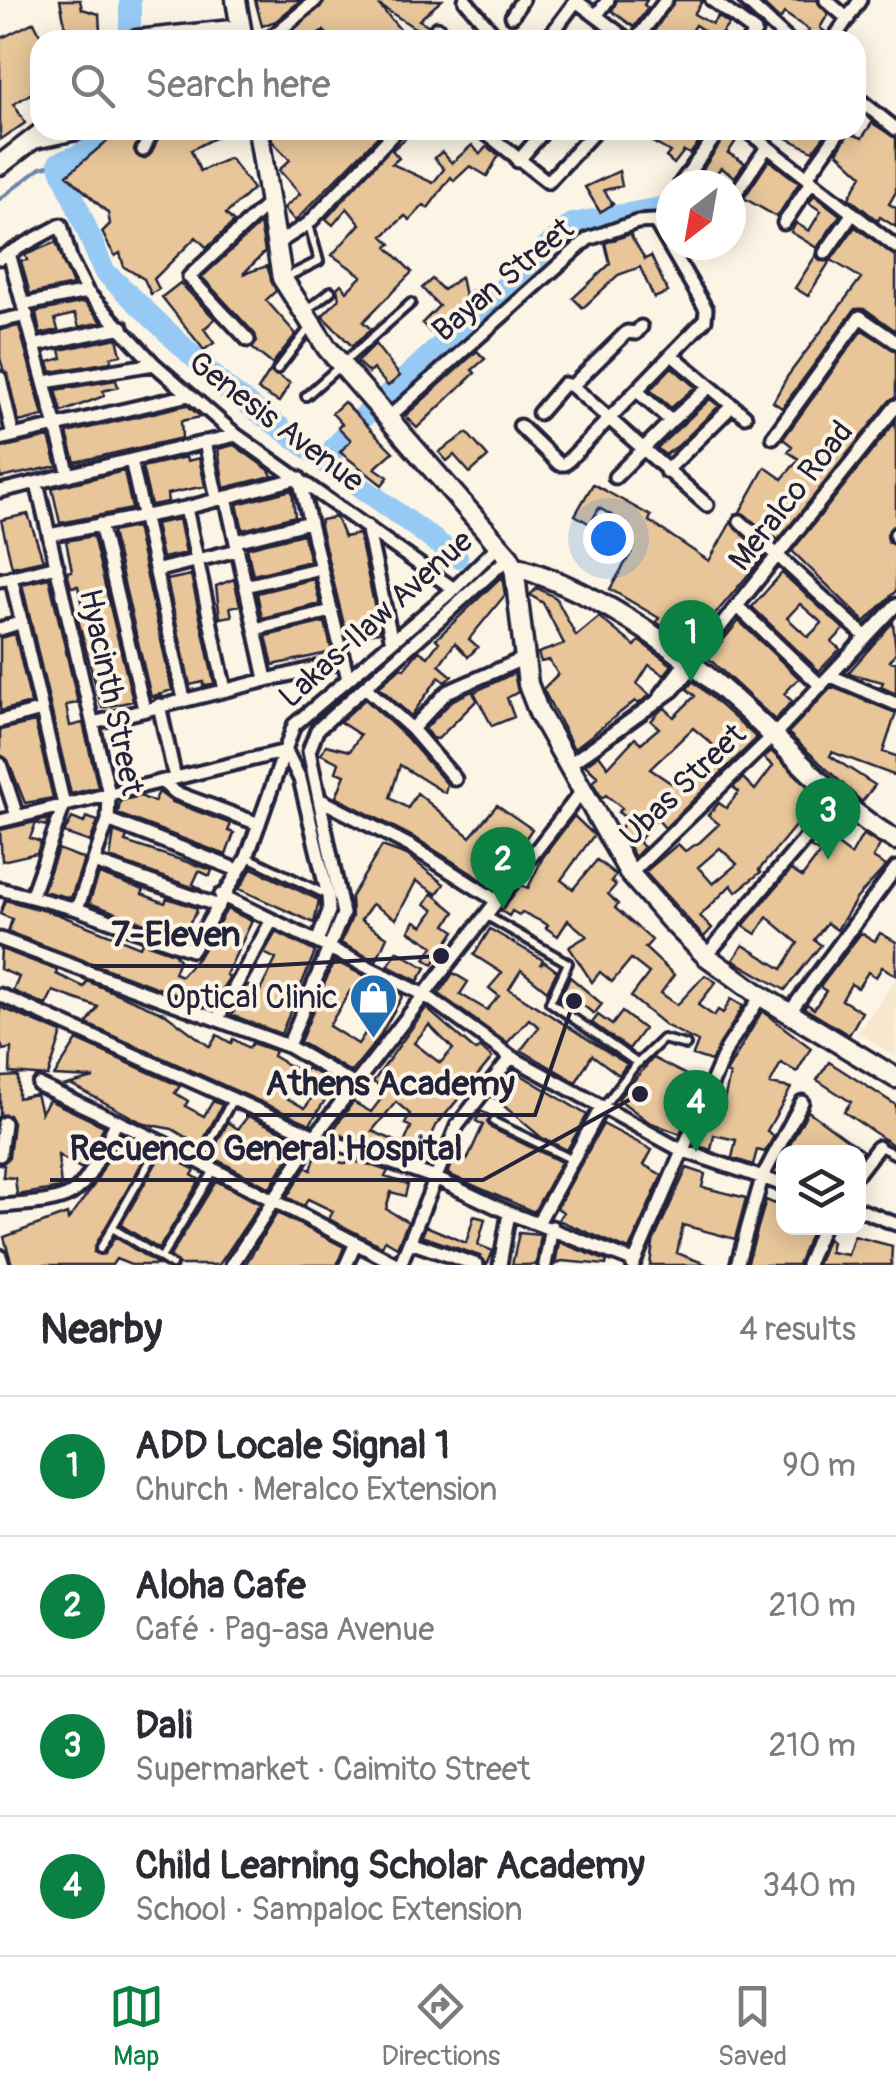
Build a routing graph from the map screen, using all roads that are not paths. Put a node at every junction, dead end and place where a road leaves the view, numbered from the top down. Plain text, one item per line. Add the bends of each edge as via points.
1 (236, 0) edge
2 (316, 0) edge
3 (465, 0) edge
4 (522, 0) edge
5 (576, 0) edge
6 (608, 0) edge
7 (666, 0) edge
8 (712, 0) edge
9 (745, 0) edge
10 (826, 0) edge
11 (860, 0) edge
12 (512, 16) dead end
13 (596, 16) junction
14 (848, 19) junction
15 (241, 30) edge
16 (280, 30) edge
17 (490, 30) edge
18 (554, 30) edge
19 (608, 30) edge
20 (644, 30) edge
21 (745, 30) edge
22 (777, 30) edge
23 (840, 30) edge
24 (866, 107) edge
25 (896, 128) edge
26 (33, 140) edge
27 (148, 140) edge
28 (260, 140) edge
29 (388, 140) edge
30 (497, 140) edge
31 (536, 140) edge
32 (587, 140) edge
33 (713, 140) edge
34 (759, 140) edge
35 (834, 140) edge
36 (767, 146) junction
37 (143, 150) dead end
38 (518, 161) junction
39 (0, 165) edge
40 (691, 170) edge
41 (746, 178) edge
42 (809, 179) junction
43 (270, 202) junction
44 (853, 213) junction
45 (655, 221) joint
46 (784, 222) dead end
47 (308, 224) junction
48 (276, 244) junction
49 (896, 246) edge
50 (825, 253) dead end
51 (5, 255) edge
52 (282, 278) junction
53 (331, 290) dead end
54 (87, 292) junction
55 (411, 303) dead end
56 (26, 309) junction
57 (306, 319) junction
58 (0, 321) edge
59 (122, 326) junction
60 (641, 327) dead end
61 (248, 340) dead end
62 (896, 342) edge
63 (37, 345) junction
64 (672, 355) junction
65 (154, 364) junction
66 (343, 367) junction
67 (276, 370) dead end
68 (0, 378) edge
69 (45, 382) junction
70 (572, 386) junction
71 (708, 386) junction
72 (637, 391) junction
73 (189, 395) junction
74 (306, 396) dead end
75 (732, 406) junction
76 (896, 406) edge
77 (539, 413) dead end
78 (745, 416) dead end
79 (388, 418) junction
80 (608, 421) junction
81 (672, 421) junction
82 (55, 426) junction
83 (520, 426) dead end
84 (236, 435) junction
85 (773, 437) dead end
86 (7, 438) edge
87 (205, 442) junction
88 (642, 449) junction
89 (130, 460) junction
90 (666, 471) junction
91 (69, 475) junction
92 (615, 477) dead end
93 (299, 478) junction
94 (37, 482) junction
95 (0, 492) edge
96 (221, 498) junction
97 (707, 505) dead end
98 (186, 508) junction
99 (140, 517) junction
100 (310, 522) junction
101 (740, 522) dead end
102 (100, 524) junction
103 (367, 526) junction
104 (49, 535) junction
105 (236, 546) junction
106 (780, 555) junction
107 (507, 556) junction
108 (195, 560) junction
109 (56, 566) junction
110 (321, 568) junction
111 (155, 571) junction
112 (6, 579) edge
113 (245, 586) junction
114 (454, 589) junction
115 (896, 605) edge
116 (738, 607) junction
117 (332, 611) junction
118 (891, 619) edge
119 (22, 622) junction
120 (255, 628) junction
121 (0, 629) edge
122 (866, 637) junction
123 (392, 642) junction
124 (525, 658) junction
125 (344, 661) junction
126 (690, 665) junction
127 (266, 679) junction
128 (348, 679) junction
129 (826, 681) junction
130 (365, 687) junction
131 (225, 690) junction
132 (184, 699) junction
133 (896, 704) edge
134 (159, 706) junction
135 (144, 709) junction
136 (42, 710) junction
137 (0, 721) edge
138 (94, 723) junction
139 (412, 729) junction
140 (774, 736) junction
141 (286, 751) junction
142 (0, 764) edge
143 (567, 766) junction
144 (456, 779) dead end
145 (169, 780) junction
146 (582, 791) junction
147 (108, 794) junction
148 (319, 799) junction
149 (838, 800) junction
150 (64, 805) junction
151 (17, 816) junction
152 (108, 820) junction
153 (0, 821) edge
154 (259, 824) junction
155 (896, 840) edge
156 (247, 857) junction
157 (94, 862) junction
158 (896, 868) edge
159 (238, 870) junction
160 (630, 874) junction
161 (0, 889) edge
162 (328, 896) junction
163 (31, 897) junction
164 (218, 900) junction
165 (498, 901) junction
166 (78, 909) junction
167 (486, 916) junction
168 (272, 920) junction
169 (0, 939) edge
170 (317, 942) junction
171 (331, 949) junction
172 (706, 956) junction
173 (424, 995) junction
174 (0, 996) edge
175 (761, 996) junction
176 (788, 1013) junction
177 (218, 1018) junction
178 (686, 1045) dead end
179 (288, 1046) junction
180 (512, 1056) junction
181 (637, 1063) junction
182 (896, 1078) edge
183 (355, 1084) junction
184 (40, 1085) dead end
185 (232, 1100) junction
186 (802, 1102) dead end
187 (601, 1108) junction
188 (117, 1121) junction
189 (4, 1122) dead end
190 (494, 1122) dead end
191 (314, 1136) junction
192 (161, 1142) junction
193 (878, 1146) joint
194 (681, 1150) junction
195 (0, 1155) edge
196 (896, 1155) edge
197 (572, 1160) junction
198 (199, 1162) junction
199 (866, 1162) edge
200 (214, 1170) junction
201 (433, 1176) junction
202 (762, 1178) junction
203 (776, 1182) edge
204 (276, 1200) junction
205 (0, 1206) edge
206 (508, 1213) junction
207 (866, 1213) edge
208 (538, 1223) junction
209 (896, 1224) edge
210 (552, 1228) junction
211 (114, 1229) junction
212 (819, 1235) edge
213 (410, 1242) junction
214 (355, 1245) junction
215 (100, 1249) dead end
216 (0, 1256) edge
217 (161, 1258) junction
218 (633, 1263) edge
219 (3, 1265) edge
220 (172, 1265) edge
221 (232, 1265) edge
222 (346, 1265) edge
223 (399, 1265) edge
224 (476, 1265) edge
225 (500, 1265) edge
226 (545, 1265) edge
227 (737, 1265) edge
228 (807, 1265) edge

1 - 15 main road
2 - 16 street
3 - 17 street
4 - 12 street
5 - 13 street
5 - 18 street
6 - 13 street
7 - 20 street
8 - 21 street
9 - 22 street
10 - 14 street
11 - 14 street
13 - 19 street
14 - 23 street
24 - 25 street
26 - 39 main road
27 - 37 street
28 - 43 main road
29 - 47 street
30 - 38 street
31 - 38 street
32 - 38 street via 551,181
33 - 40 street
34 - 36 street
35 - 42 street
36 - 41 street
36 - 42 street
42 - 44 street
42 - 46 street
43 - 48 main road
43 - 61 street via 189,277
44 - 49 street
44 - 50 street
45 - 64 street via 707,314
45 - 79 street, Bayan Street via 588,239
47 - 48 street
47 - 52 lane via 319,261
48 - 52 main road
51 - 54 street, Genesis Avenue via 61,225
51 - 56 street
52 - 57 main road
53 - 57 lane
54 - 56 street
54 - 59 street, Genesis Avenue
55 - 66 lane
56 - 58 street
56 - 63 street
57 - 66 main road
57 - 67 lane
59 - 63 street
59 - 65 street, Genesis Avenue
60 - 70 street via 626,332
62 - 85 street via 860,317
63 - 69 street
64 - 71 street
64 - 72 street
65 - 69 street
65 - 73 street, Genesis Avenue
66 - 74 lane
66 - 79 main road
68 - 86 street
69 - 82 street
70 - 77 street via 564,384
70 - 80 street
71 - 75 street
71 - 81 street
72 - 80 street
72 - 81 street
73 - 82 street
73 - 84 street, Genesis Avenue
75 - 78 street
75 - 90 street
76 - 106 street, Meralco Road
79 - 107 main road
80 - 83 street via 562,465
80 - 88 street
81 - 88 street
82 - 86 street
82 - 91 street
84 - 87 street
84 - 93 street, Genesis Avenue
87 - 89 street
87 - 96 street
88 - 90 street
88 - 92 street
89 - 91 street
89 - 99 street
90 - 97 street
91 - 94 street
93 - 96 street
93 - 100 street
93 - 103 street, Genesis Avenue
94 - 95 street
94 - 104 street, Hyacinth Street
96 - 98 street
96 - 105 street
98 - 99 street
98 - 108 street
99 - 102 street
99 - 111 street
100 - 105 street
100 - 110 street
101 - 106 street
102 - 104 street
102 - 135 street
103 - 114 street, Genesis Avenue
103 - 123 street
104 - 109 street, Hyacinth Street
105 - 108 street
105 - 113 street
106 - 116 street, Meralco Road
106 - 122 street
107 - 114 street, Lakas-Ilaw Avenue
107 - 124 main road
107 - 126 main road via 591,595
107 - 130 street
108 - 111 street
108 - 131 street
109 - 112 street
109 - 138 street, Hyacinth Street
110 - 113 street
110 - 117 street
111 - 132 street
112 - 119 street
113 - 120 street
114 - 123 street, Lakas-Ilaw Avenue
115 - 118 street, Ubas Street
116 - 126 street, Meralco Road
116 - 129 street
117 - 120 street
117 - 125 street
118 - 122 street, Ubas Street
119 - 121 street
119 - 136 street
120 - 127 street
122 - 129 street, Ubas Street
123 - 128 street, Lakas-Ilaw Avenue
124 - 139 street via 447,692
124 - 143 main road via 539,713
125 - 127 street
125 - 128 street
126 - 140 main road
126 - 143 street, Meralco Road via 672,690
127 - 131 street
128 - 141 street, Lakas-Ilaw Avenue via 294,725
129 - 133 street
129 - 140 street, Ubas Street
130 - 139 street
130 - 148 street via 317,730 309,751
131 - 132 street
132 - 134 street
134 - 135 street
134 - 145 street
135 - 138 street
136 - 137 street
136 - 150 street
138 - 147 street, Hyacinth Street
139 - 144 street
140 - 149 main road
140 - 160 street, Ubas Street
141 - 145 street
141 - 154 street, Lakas-Ilaw Avenue
141 - 162 street via 300,780
142 - 151 street
143 - 146 main road
145 - 147 street
145 - 154 street via 183,796
146 - 160 main road
146 - 165 street
147 - 150 street
147 - 152 street, Hyacinth Street
148 - 165 street
148 - 171 street via 343,914
149 - 155 main road
149 - 172 street
150 - 151 street
150 - 163 street
151 - 153 street
152 - 157 street, Hyacinth Street
152 - 159 street
154 - 156 street, Lakas-Ilaw Avenue
156 - 159 street, Lakas-Ilaw Avenue
156 - 162 lane
157 - 164 street
157 - 166 street, Hyacinth Street
158 - 176 street
159 - 164 street, Lakas-Ilaw Avenue
160 - 172 main road
161 - 163 street
162 - 170 street
163 - 166 street
164 - 166 street, Lakas-Ilaw Avenue via 192,950
164 - 168 street
165 - 167 street
167 - 173 street
167 - 181 lane via 568,963 550,1002
168 - 170 street
168 - 177 street
169 - 177 street
170 - 171 street
171 - 173 street
171 - 179 street
172 - 175 main road
173 - 180 street
173 - 183 street
174 - 185 street
175 - 176 main road
175 - 194 street via 727,1048
176 - 182 main road
177 - 179 street
178 - 181 lane via 663,1039
179 - 183 street
180 - 187 street
180 - 201 street via 457,1126
181 - 187 lane
183 - 191 street
184 - 188 street
185 - 191 street
185 - 198 lane
186 - 202 street
187 - 194 street
187 - 197 street
188 - 192 street
188 - 205 street via 70,1198
189 - 195 street
190 - 197 lane
191 - 201 street
191 - 204 street
192 - 198 street
192 - 211 lane
193 - 196 lane
193 - 199 street
194 - 202 street
194 - 218 street
197 - 208 street
198 - 200 street
200 - 204 street
200 - 217 lane
201 - 206 street
201 - 213 street
202 - 203 street
202 - 227 street
204 - 214 street
204 - 221 street
206 - 208 street
206 - 225 street
207 - 209 street
208 - 210 street
210 - 218 street
210 - 226 street
211 - 215 lane
211 - 217 lane
212 - 228 street
213 - 223 street
213 - 224 street
214 - 222 street
214 - 223 street
216 - 219 street
217 - 220 lane

